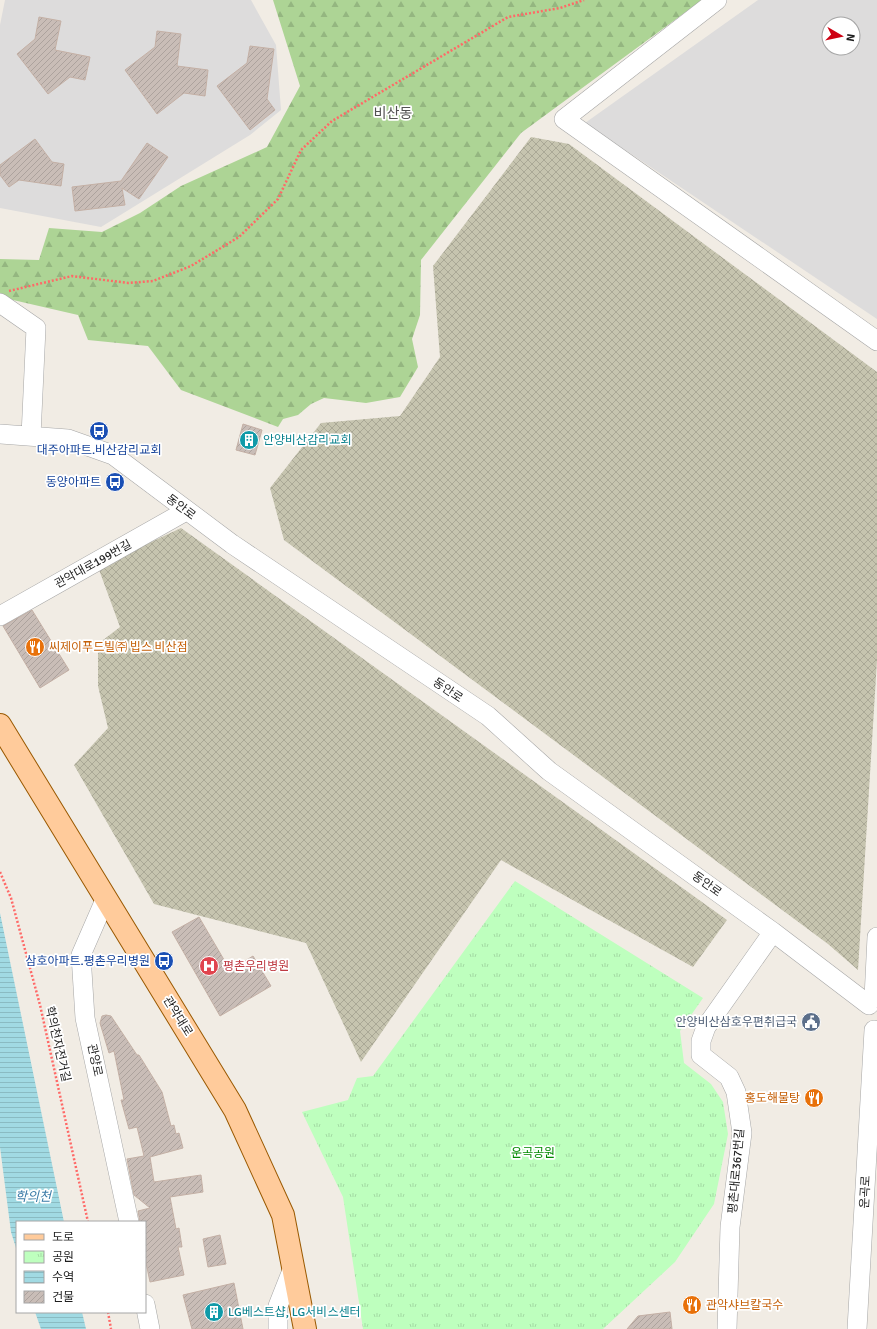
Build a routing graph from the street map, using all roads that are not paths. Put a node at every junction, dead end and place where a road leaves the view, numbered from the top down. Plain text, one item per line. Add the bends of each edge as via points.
1 (717, 0) edge
2 (4, 297) edge
3 (877, 341) edge
4 (0, 434) edge
5 (31, 436) junction
6 (186, 511) junction
7 (0, 616) edge
8 (0, 725) edge
9 (105, 900) junction
10 (774, 932) junction
11 (877, 937) edge
12 (873, 1000) edge
13 (876, 1031) edge
14 (130, 1221) edge
15 (293, 1268) junction
16 (146, 1309) edge
17 (141, 1313) edge
18 (307, 1326) edge
19 (136, 1329) edge
20 (150, 1329) edge
21 (278, 1329) edge
22 (727, 1329) edge
23 (858, 1329) edge

1 - 3 street via 564,119
2 - 5 street via 36,328
4 - 5 street, 동안로
5 - 6 street, 동안로 via 68,439 113,455
6 - 7 street, 관악대로199번길
6 - 10 street, 동안로 via 488,716 549,771
8 - 9 main road, 관악대로 via 92,874
9 - 14 street, 관양로 via 82,955 86,1018
9 - 15 main road, 관악대로 via 235,1110 283,1215
10 - 12 street, 동안로
10 - 22 street, 평촌대로367번길 via 706,1027 700,1041 701,1055 729,1077 736,1092 742,1133 730,1227
11 - 12 street
12 - 13 street via 866,1014 868,1023
13 - 23 street, 운곡로
15 - 18 main road, 관악대로
15 - 21 street via 278,1306
16 - 20 street
17 - 19 street

